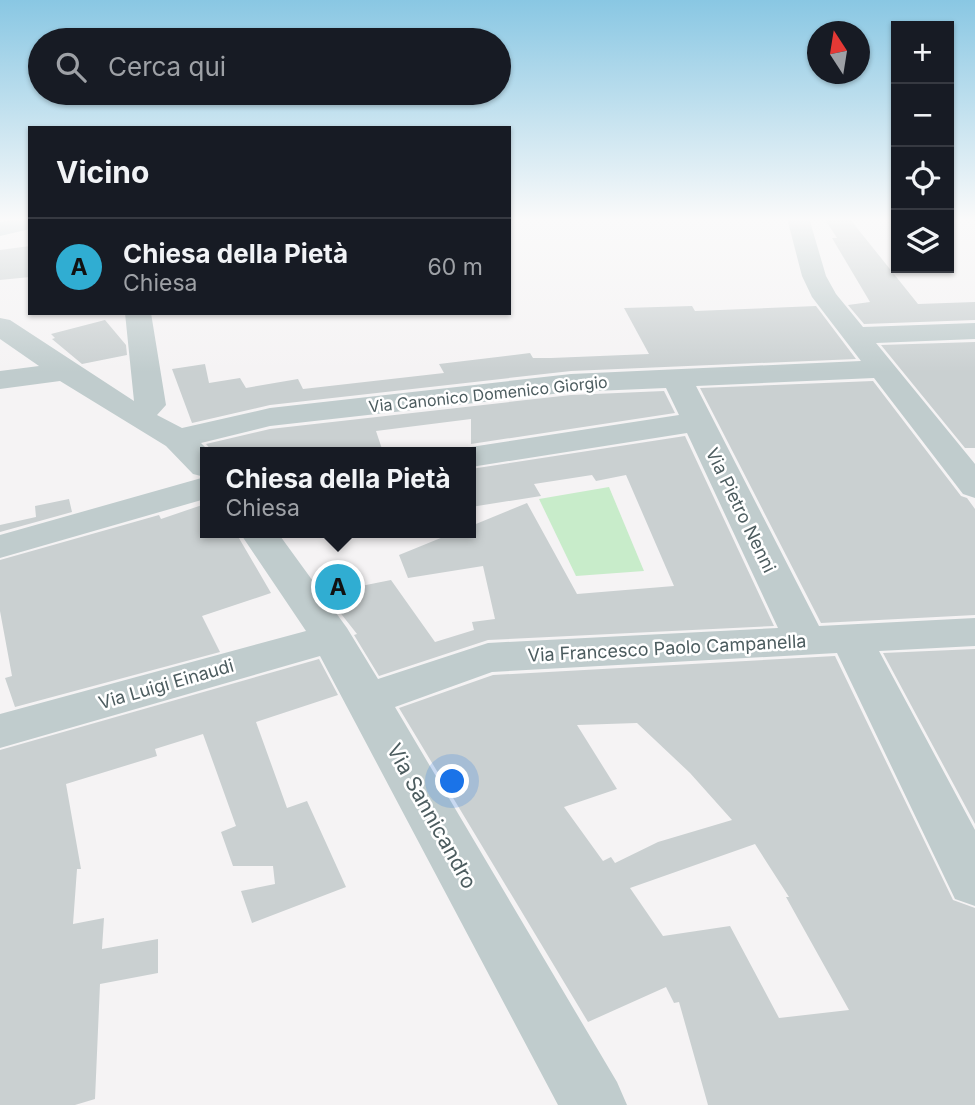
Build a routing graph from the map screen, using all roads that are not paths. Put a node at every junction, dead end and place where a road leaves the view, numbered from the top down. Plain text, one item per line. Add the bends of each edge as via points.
1 (812, 270) edge
2 (138, 315) edge
3 (0, 326) edge
4 (975, 331) edge
5 (856, 336) junction
6 (884, 369) junction
7 (65, 371) junction
8 (677, 379) junction
9 (0, 380) edge
10 (136, 416) junction
11 (698, 422) junction
12 (178, 439) junction
13 (476, 456) edge
14 (964, 456) edge
15 (200, 462) edge
16 (975, 487) edge
17 (200, 489) edge
18 (262, 538) edge
19 (0, 547) edge
20 (975, 632) edge
21 (332, 638) junction
22 (828, 639) junction
23 (367, 700) junction
24 (0, 731) edge
25 (975, 883) edge
26 (594, 1105) edge

1 - 5 street via 825,297
2 - 10 street via 150,405
3 - 7 street
4 - 5 street
5 - 6 street
6 - 8 street, Via Canonico Domenico Giorgio
6 - 14 street
7 - 9 street
7 - 10 street
8 - 11 street, Via Pietro Nenni
8 - 12 street, Via Canonico Domenico Giorgio via 571,383 270,417
10 - 12 street
11 - 13 street
11 - 22 street, Via Pietro Nenni
12 - 15 street
14 - 16 street
17 - 19 street
18 - 21 street, Via Sannicandro
20 - 22 street, Via Francesco Paolo Campanella
21 - 23 street, Via Sannicandro
21 - 24 street, Via Luigi Einaudi
22 - 23 street, Via Francesco Paolo Campanella via 488,658
22 - 25 street, Via Pietro Nenni
23 - 26 street, Via Sannicandro

